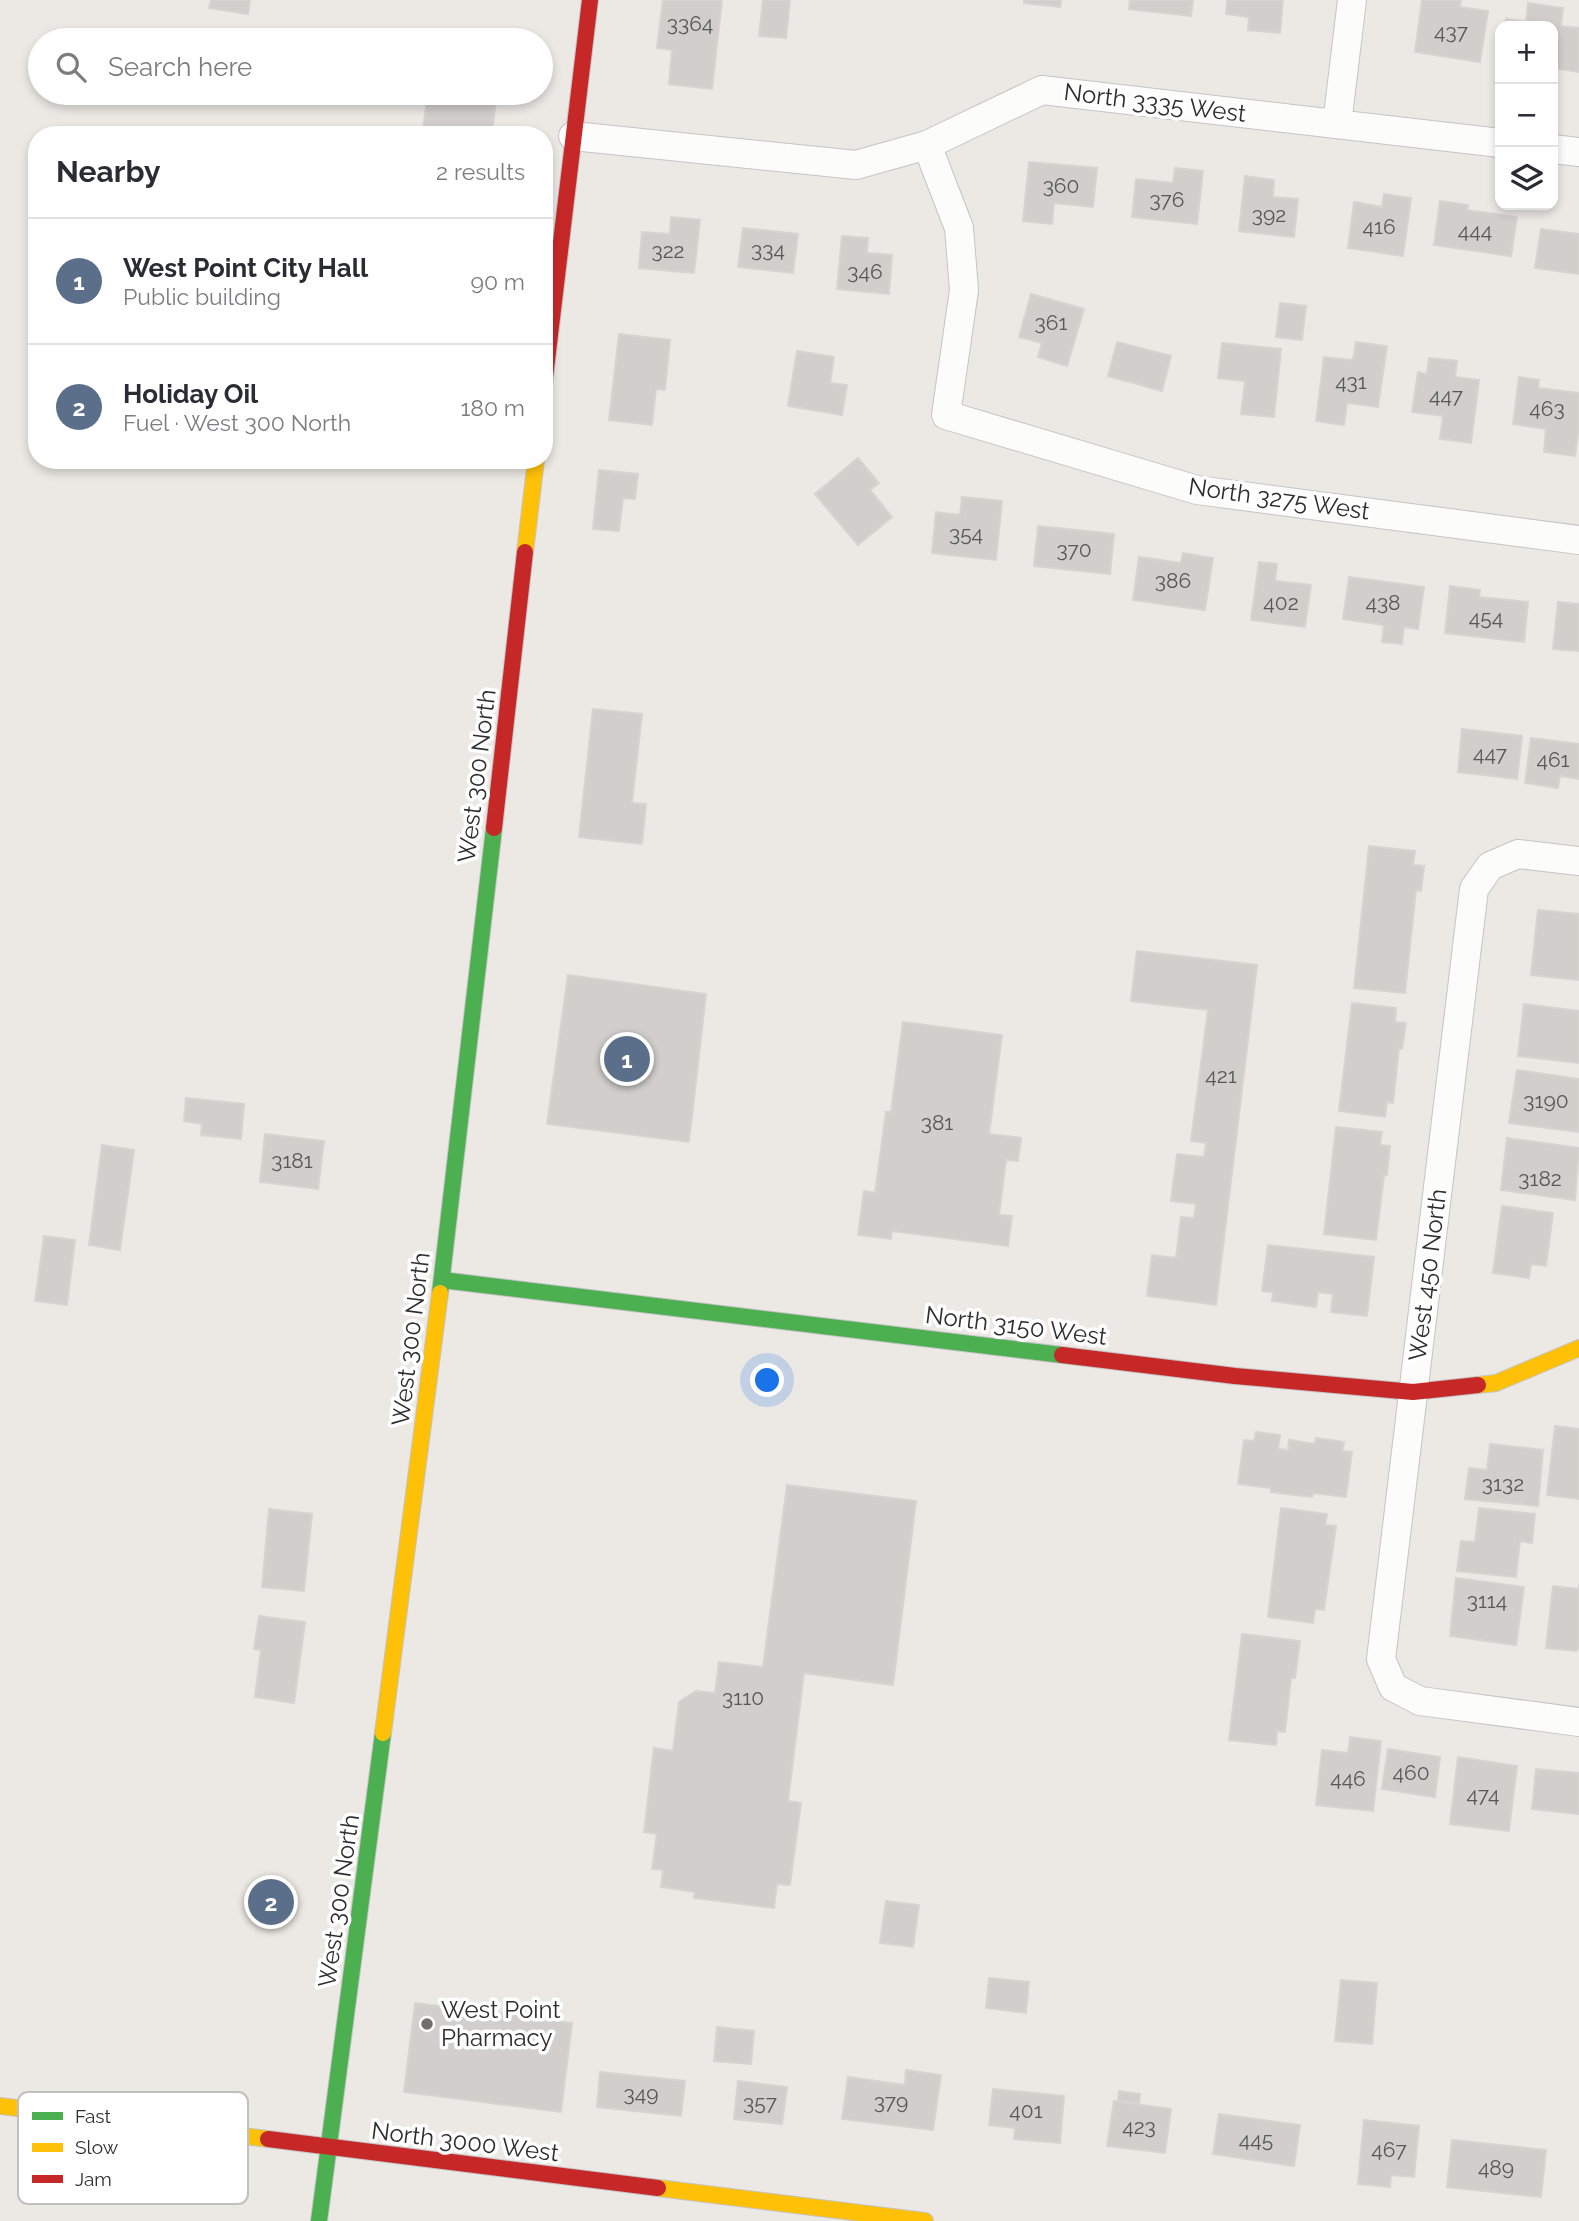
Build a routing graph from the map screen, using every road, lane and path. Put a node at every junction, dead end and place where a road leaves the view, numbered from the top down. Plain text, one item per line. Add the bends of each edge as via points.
1 (590, 0) edge
2 (1352, 0) edge
3 (1337, 124) junction
4 (573, 136) junction
5 (1495, 142) edge
6 (928, 145) junction
7 (1558, 150) edge
8 (1579, 152) edge
9 (553, 308) edge
10 (535, 469) edge
11 (1579, 540) edge
12 (1579, 861) edge
13 (442, 1280) junction
14 (1579, 1348) edge
15 (1413, 1392) junction
16 (1579, 1722) edge
17 (0, 2106) edge
18 (18, 2108) edge
19 (248, 2137) edge
20 (329, 2147) junction
21 (319, 2221) edge
22 (925, 2221) edge

1 - 4 main road
2 - 3 street
3 - 5 street, North 3335 West
3 - 6 street, North 3335 West via 1042,90
4 - 6 street, North 3335 West via 856,165
4 - 9 main road
6 - 11 street, North 3275 West via 959,228 964,290 947,415 1196,491
7 - 8 street
10 - 13 main road, West 300 North
12 - 15 street, West 450 North via 1518,854 1490,866 1474,889
13 - 15 main road, North 3150 West via 1235,1376
13 - 20 main road, West 300 North
14 - 15 main road, North 3150 West via 1496,1383
15 - 16 street, West 450 North via 1381,1659 1393,1687 1420,1701
17 - 18 main road, North 3000 West
19 - 20 main road, North 3000 West
20 - 21 main road, West 300 North
20 - 22 main road, North 3000 West

